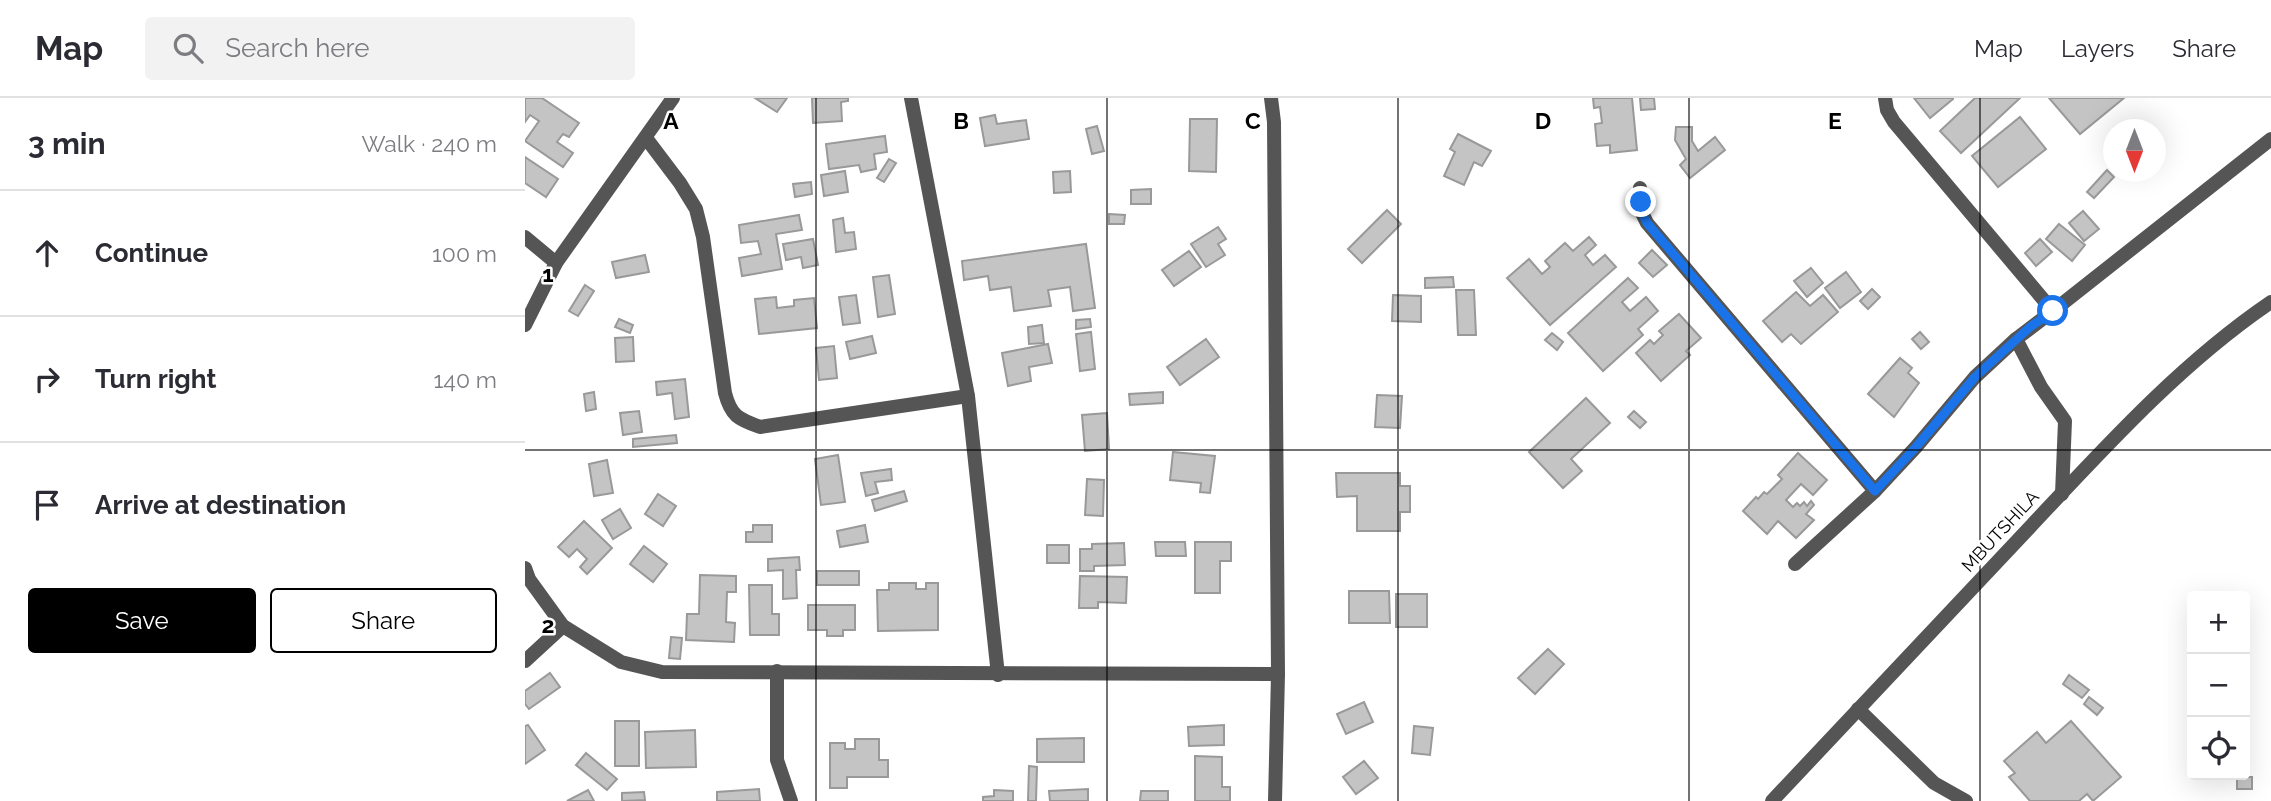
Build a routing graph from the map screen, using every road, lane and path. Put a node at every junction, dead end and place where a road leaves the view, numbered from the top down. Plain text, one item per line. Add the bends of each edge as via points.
1 (673, 98) edge
2 (911, 98) edge
3 (1271, 98) edge
4 (1885, 98) edge
5 (646, 138) junction
6 (2271, 139) edge
7 (1640, 188) dead end
8 (525, 237) edge
9 (556, 263) junction
10 (2271, 302) edge
11 (2053, 311) junction
12 (525, 325) edge
13 (2016, 339) junction
14 (968, 396) junction
15 (1875, 491) junction
16 (2062, 494) junction
17 (1795, 564) dead end
18 (525, 568) edge
19 (563, 626) junction
20 (525, 661) edge
21 (777, 671) junction
22 (1278, 674) junction
23 (998, 675) junction
24 (1859, 709) junction
25 (791, 801) edge
26 (1275, 801) edge
27 (1772, 801) edge
28 (1966, 801) edge

1 - 5 street
2 - 14 street
3 - 22 street
4 - 11 street via 1894,122
5 - 9 street
5 - 14 street via 696,209 725,393 729,409 741,420 760,427
6 - 11 street
7 - 15 street via 1647,223
8 - 9 street
9 - 12 street
10 - 16 street, MBUTSHILA via 2230,330 2162,392
11 - 13 street
13 - 15 street via 1975,377
13 - 16 street via 2065,421
14 - 23 street
15 - 17 street
16 - 24 street, MBUTSHILA
18 - 19 street
19 - 20 street
19 - 21 street via 621,662 662,672
21 - 23 street
21 - 25 street via 777,760
22 - 23 street
22 - 26 street
24 - 27 street, MBUTSHILA
24 - 28 street via 1934,783

